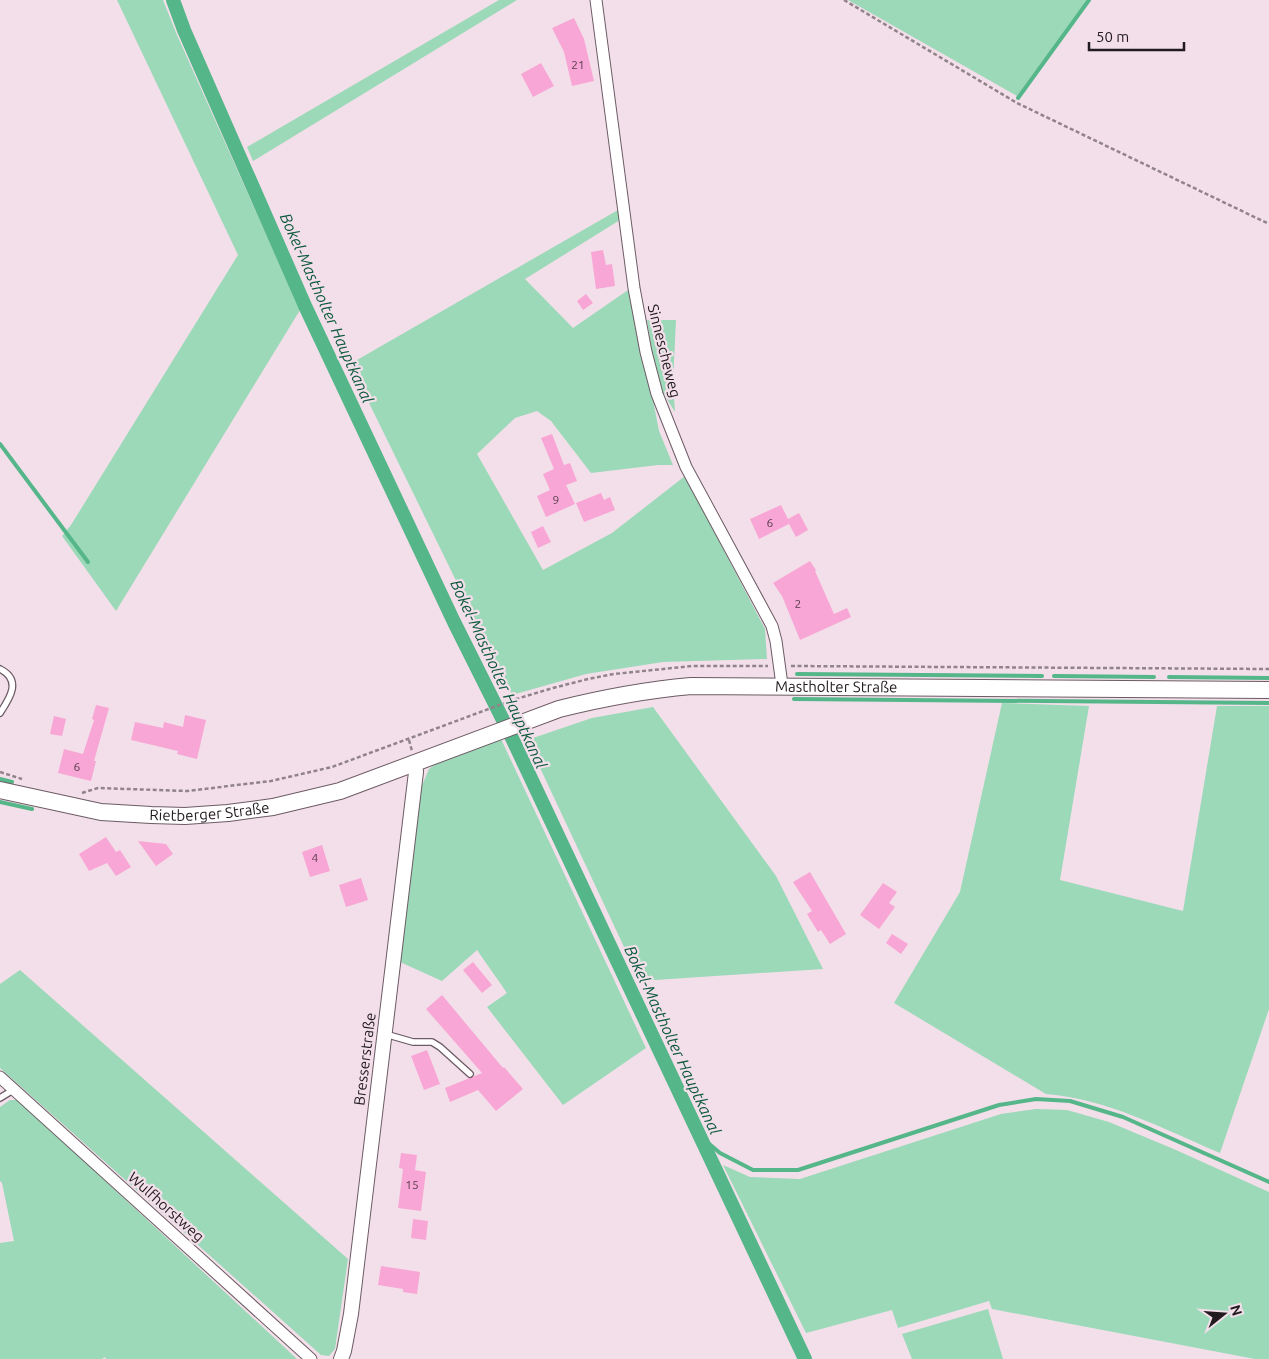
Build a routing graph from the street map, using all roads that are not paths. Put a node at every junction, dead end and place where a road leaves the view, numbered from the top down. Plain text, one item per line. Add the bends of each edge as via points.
1 (596, 0) edge
2 (0, 669) edge
3 (782, 685) junction
4 (1269, 690) edge
5 (0, 712) edge
6 (414, 763) junction
7 (0, 790) edge
8 (384, 1034) junction
9 (470, 1074) dead end
10 (0, 1077) edge
11 (13, 1090) junction
12 (0, 1098) edge
13 (311, 1359) edge
14 (341, 1359) edge

1 - 3 street, Sinnescheweg via 634,288 657,394 686,467 772,626
2 - 5 lane via 8,673 13,684 11,697
3 - 4 main road, Mastholter Straße
3 - 6 main road, Mastholter Straße via 691,686 590,701
6 - 7 main road, Rietberger Straße via 340,791 273,807 185,816 102,812
6 - 8 street, Bresserstraße via 416,772
8 - 9 lane via 413,1042 432,1042
8 - 14 street, Bresserstraße via 351,1314
10 - 11 street, Wulfhorstweg
11 - 12 lane
11 - 13 street, Wulfhorstweg

